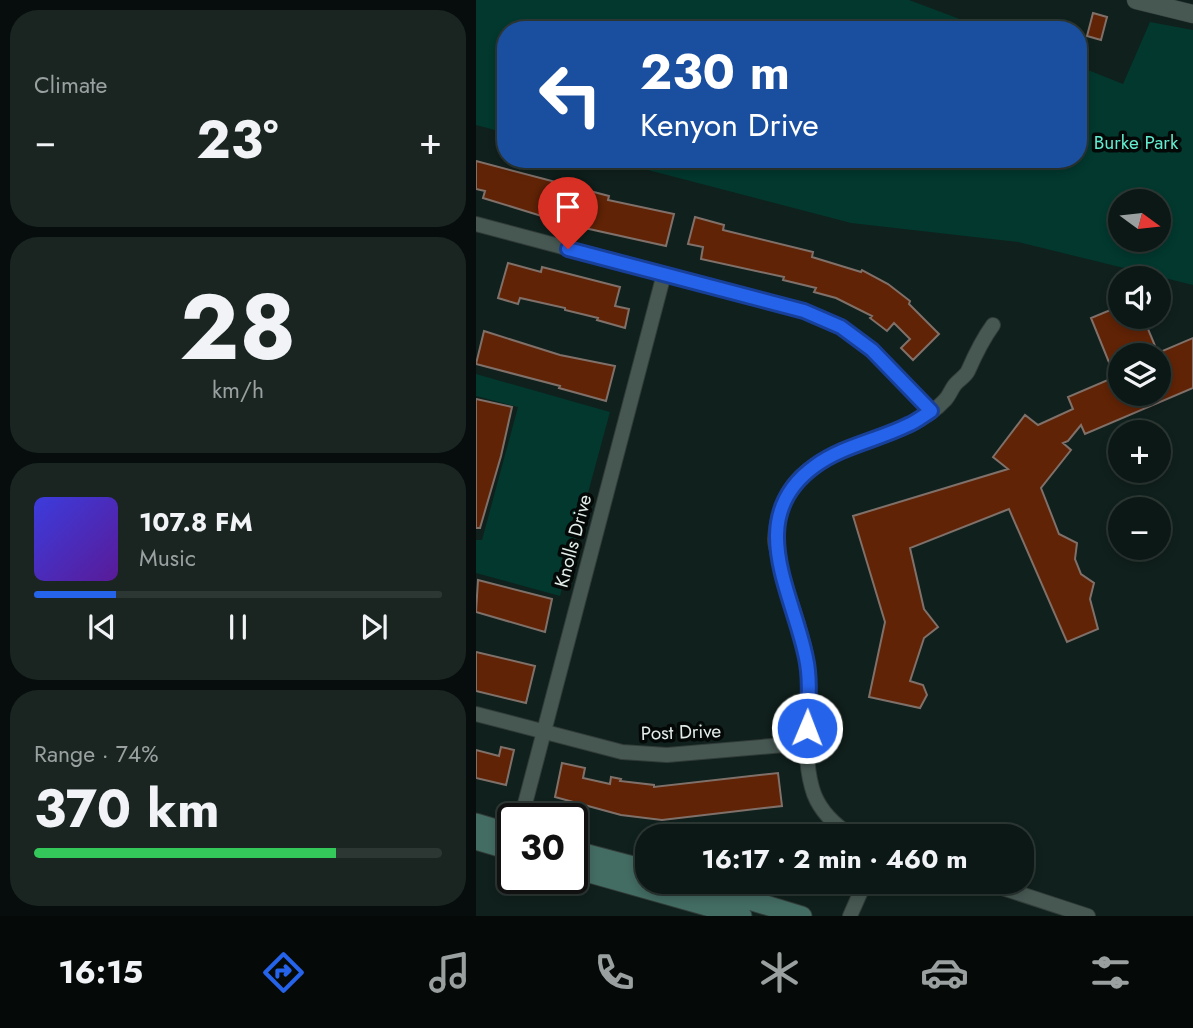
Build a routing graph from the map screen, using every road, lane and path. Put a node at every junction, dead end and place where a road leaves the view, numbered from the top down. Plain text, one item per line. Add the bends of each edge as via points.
1 (1136, 0) edge
2 (1193, 14) edge
3 (476, 224) edge
4 (664, 274) junction
5 (993, 325) dead end
6 (931, 411) junction
7 (476, 714) edge
8 (543, 732) junction
9 (807, 743) junction
10 (525, 803) edge
11 (476, 823) edge
12 (835, 824) edge
13 (497, 836) edge
14 (476, 840) edge
15 (497, 843) edge
16 (588, 854) edge
17 (635, 867) edge
18 (588, 873) edge
19 (730, 894) edge
20 (860, 894) edge
21 (1021, 894) edge
22 (742, 916) edge
23 (803, 916) edge
24 (850, 916) edge
25 (1088, 916) edge

1 - 2 street
3 - 4 street
4 - 6 street via 804,311 841,327 872,350
4 - 8 street, Knolls Drive
5 - 6 street via 967,373
6 - 9 street via 816,465 785,500 775,541 807,663
7 - 8 street, Post Drive
8 - 9 street, Post Drive via 622,752 667,755
8 - 10 street, Knolls Drive
9 - 12 street via 814,794
11 - 13 main road
14 - 15 main road
16 - 17 main road
18 - 22 main road
19 - 23 main road
20 - 24 street
21 - 25 street

